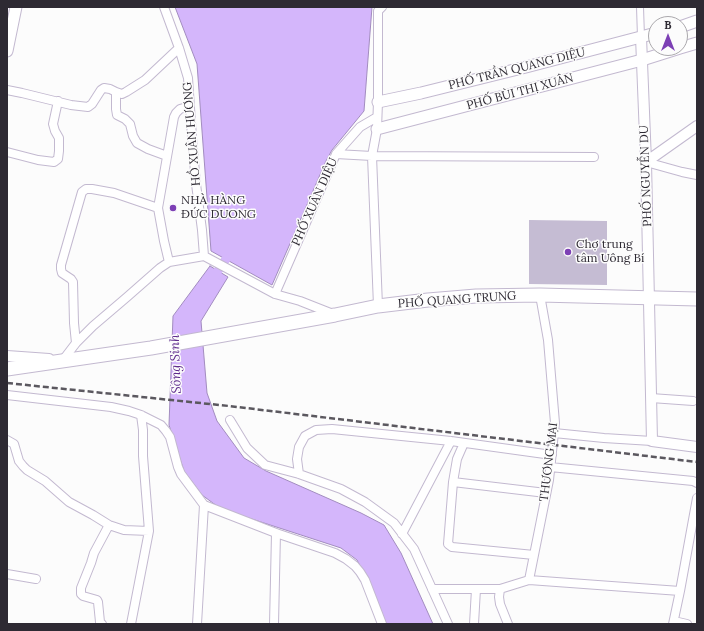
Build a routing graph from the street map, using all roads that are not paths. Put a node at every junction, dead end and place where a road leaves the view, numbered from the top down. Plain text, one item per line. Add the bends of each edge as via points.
1 (16, 7) edge
2 (164, 7) edge
3 (382, 7) edge
4 (640, 7) edge
5 (648, 35) edge
6 (641, 37) junction
7 (179, 48) junction
8 (7, 51) edge
9 (655, 56) edge
10 (642, 60) junction
11 (7, 90) edge
12 (116, 92) junction
13 (58, 101) junction
14 (378, 102) junction
15 (190, 106) junction
16 (378, 117) junction
17 (697, 126) edge
18 (360, 127) junction
19 (377, 129) junction
20 (7, 152) edge
21 (336, 154) junction
22 (167, 156) junction
23 (372, 156) junction
24 (594, 157) dead end
25 (646, 162) junction
26 (697, 175) edge
27 (158, 208) junction
28 (204, 256) junction
29 (169, 262) junction
30 (275, 294) junction
31 (540, 295) junction
32 (649, 297) junction
33 (697, 299) edge
34 (378, 306) junction
35 (335, 314) junction
36 (76, 343) junction
37 (7, 356) edge
38 (63, 360) junction
39 (7, 369) edge
40 (7, 395) edge
41 (651, 398) junction
42 (693, 401) dead end
43 (141, 415) junction
44 (230, 420) dead end
45 (554, 433) junction
46 (7, 440) edge
47 (451, 441) junction
48 (652, 441) junction
49 (464, 443) junction
50 (697, 447) edge
51 (552, 456) junction
52 (550, 466) junction
53 (299, 474) junction
54 (453, 482) junction
55 (697, 483) edge
56 (546, 494) junction
57 (697, 498) edge
58 (204, 506) junction
59 (108, 525) junction
60 (149, 531) junction
61 (276, 533) junction
62 (402, 534) junction
63 (534, 556) junction
64 (7, 574) edge
65 (36, 579) dead end
66 (529, 580) junction
67 (432, 589) junction
68 (476, 589) junction
69 (500, 589) junction
70 (680, 591) junction
71 (673, 622) edge
72 (102, 624) edge
73 (131, 624) edge
74 (197, 624) edge
75 (274, 624) edge
76 (382, 624) edge
77 (448, 624) edge
78 (474, 624) edge
79 (508, 624) edge
80 (687, 624) edge

1 - 8 main road
2 - 7 street, HỒ XUÂN HƯƠNG
3 - 14 street via 378,11
4 - 6 street, PHỐ NGUYỄN DU
5 - 6 main road, PHỐ TRẦN QUANG DIỆU
6 - 10 street, PHỐ NGUYỄN DU
6 - 14 main road, PHỐ TRẦN QUANG DIỆU
7 - 12 street via 145,80 122,94
7 - 15 street, HỒ XUÂN HƯƠNG via 188,78
9 - 10 main road, PHỐ BÙI THỊ XUÂN
10 - 19 main road, PHỐ BÙI THỊ XUÂN
10 - 25 street, PHỐ NGUYỄN DU
11 - 13 street
12 - 13 street via 104,88 88,107
12 - 22 street via 117,115 130,124 138,143
13 - 20 street via 53,124 58,138 58,159 54,162 38,160
14 - 16 street
15 - 22 street via 176,112
15 - 28 street, HỒ XUÂN HƯƠNG
16 - 18 street, PHỐ XUÂN DIỆU
16 - 19 street
17 - 25 street
18 - 19 street, PHỐ BÙI THỊ XUÂN
18 - 21 street, PHỐ XUÂN DIỆU
19 - 23 street
21 - 23 street
21 - 30 street, PHỐ XUÂN DIỆU
22 - 27 street
23 - 24 street
23 - 34 street
25 - 26 street
25 - 32 street, PHỐ NGUYỄN DU
27 - 29 street
27 - 36 street via 92,188 82,192 61,265 62,273 73,282
28 - 29 street
28 - 30 street
29 - 36 street
30 - 35 street
31 - 32 main road, PHỐ QUANG TRUNG
31 - 34 main road, PHỐ QUANG TRUNG via 476,296
31 - 45 street, THƯƠNG MẠI via 548,340
32 - 33 main road, PHỐ QUANG TRUNG
32 - 41 street, PHỐ NGUYỄN DU
34 - 35 main road, PHỐ QUANG TRUNG
35 - 38 main road, PHỐ QUANG TRUNG via 150,348
36 - 38 street
37 - 38 street
38 - 39 main road, PHỐ QUANG TRUNG
40 - 43 street via 111,407
41 - 42 street
41 - 48 street, PHỐ NGUYỄN DU
43 - 58 street via 161,425 166,431 181,474
43 - 60 street
44 - 53 street via 247,448 265,465
45 - 48 street
45 - 51 street, THƯƠNG MẠI
46 - 59 street via 14,444 19,461 27,470 45,481 69,502
47 - 49 street
47 - 53 street via 332,429 316,430 305,436 299,447
47 - 62 street
48 - 50 street
49 - 51 street
49 - 54 street via 457,459
51 - 52 street, THƯƠNG MẠI
52 - 55 street
52 - 56 street, THƯƠNG MẠI
53 - 62 street via 341,489 365,502 394,523
54 - 56 street
54 - 63 street via 448,542 450,546
56 - 63 street, THƯƠNG MẠI
57 - 70 street
58 - 61 street
58 - 74 street
59 - 60 street via 124,530
59 - 72 street via 81,588 83,596 97,600
60 - 73 street
61 - 75 street
61 - 76 street via 336,554 355,566 365,580
62 - 67 street via 414,549
63 - 66 street, THƯƠNG MẠI
64 - 65 street
66 - 69 street
66 - 70 street
67 - 68 street
67 - 77 street
68 - 69 street
68 - 78 street
69 - 79 street via 500,604
70 - 71 street
71 - 80 street

